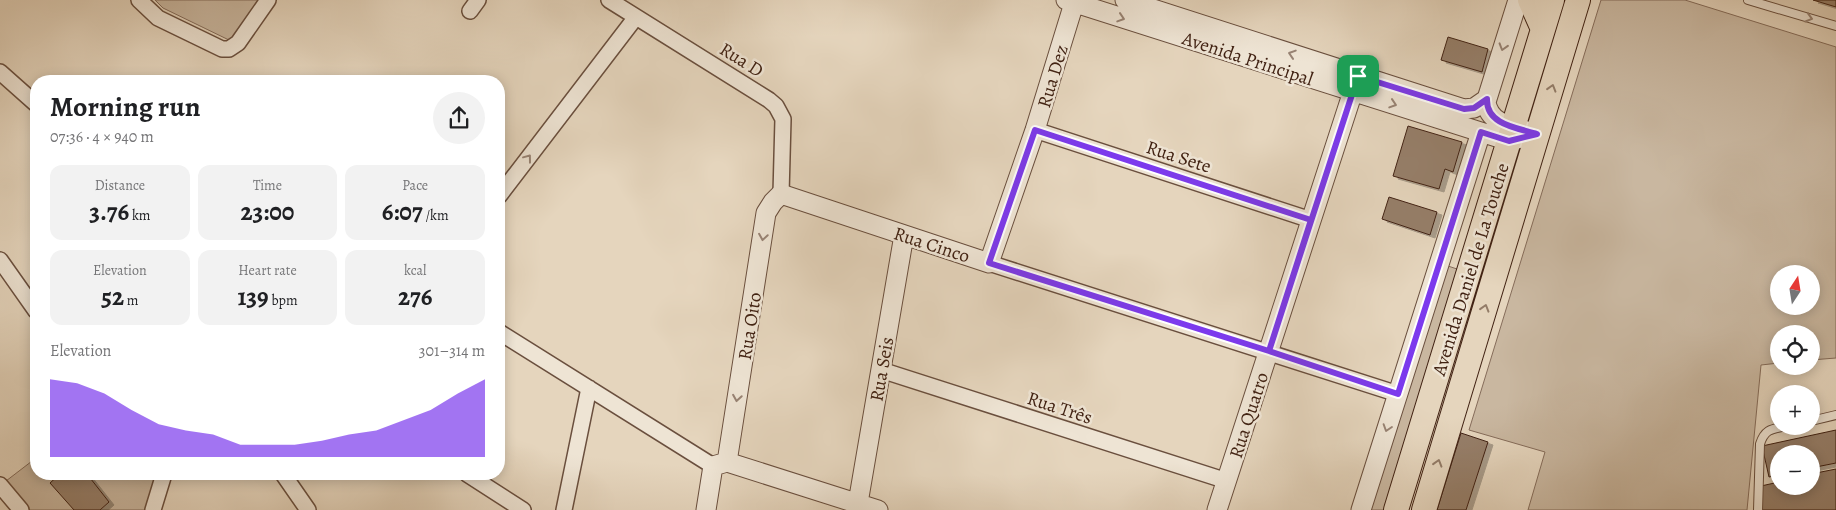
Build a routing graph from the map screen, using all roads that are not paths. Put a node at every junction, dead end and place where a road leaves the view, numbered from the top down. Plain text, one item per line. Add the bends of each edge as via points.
1 (139, 0) edge
2 (268, 0) edge
3 (609, 0) edge
4 (1125, 0) edge
5 (1518, 0) edge
6 (1530, 0) edge
7 (1552, 0) edge
8 (1578, 0) edge
9 (1748, 0) edge
10 (1074, 1) edge
11 (636, 17) junction
12 (1836, 26) edge
13 (1544, 29) junction
14 (0, 72) edge
15 (1355, 83) junction
16 (30, 99) edge
17 (1487, 99) junction
18 (1035, 130) junction
19 (1481, 132) junction
20 (1511, 134) junction
21 (1537, 134) junction
22 (505, 188) edge
23 (781, 194) junction
24 (1311, 220) junction
25 (904, 235) junction
26 (0, 260) edge
27 (989, 263) junction
28 (30, 302) edge
29 (505, 336) edge
30 (1269, 351) junction
31 (881, 370) junction
32 (589, 388) junction
33 (1398, 394) junction
34 (1836, 415) edge
35 (1820, 419) edge
36 (1770, 430) edge
37 (720, 464) junction
38 (162, 480) edge
39 (286, 480) edge
40 (476, 480) edge
41 (1227, 481) junction
42 (0, 485) edge
43 (858, 504) junction
44 (302, 507) edge
45 (22, 510) edge
46 (153, 510) edge
47 (522, 510) edge
48 (564, 510) edge
49 (706, 510) edge
50 (878, 510) edge
51 (1217, 510) edge
52 (1361, 510) edge
53 (1396, 510) edge
54 (1424, 510) edge
55 (1758, 510) edge

1 - 2 street via 158,18 222,49 238,44
3 - 11 street, Rua D
15 -> 4 street, Avenida Principal
5 -> 17 street
6 - 13 main road
7 - 13 main road, Avenida Daniel de La Touche
21 -> 8 main road, Avenida Daniel de La Touche
9 -> 12 lane
10 -> 15 street, Avenida Principal
10 - 18 street, Rua Dez
22 -> 11 street
11 - 23 street, Rua D via 776,106 783,119
13 - 20 main road, Avenida Daniel de La Touche
14 - 16 street
15 - 17 street, Avenida Principal via 1464,109 1474,108
15 -> 19 street, Avenida Principal
15 - 24 street, Rua Quatro
17 - 20 street via 1487,109 1492,117
18 - 24 street, Rua Sete
18 - 27 street, Rua Dez
19 - 20 street, Avenida Principal
19 - 33 street
20 - 21 street
20 - 53 main road, Avenida Daniel de La Touche
54 -> 21 main road, Avenida Daniel de La Touche
23 - 25 street, Rua Cinco
23 -> 37 street, Rua Oito via 766,213
24 - 30 street, Rua Quatro
25 - 27 street, Rua Cinco
25 - 31 street, Rua Seis
26 - 28 street
27 - 30 street, Rua Cinco
29 - 32 street
30 - 33 street, Rua Cinco
30 - 41 street, Rua Quatro
31 - 41 street, Rua Três
31 - 43 street, Rua Seis
32 - 37 street
32 - 48 street
33 -> 52 street
34 - 35 lane
36 - 55 lane via 1765,432 1760,444
37 - 43 street
37 - 49 street, Rua Oito
38 - 46 street
39 - 44 street
40 - 47 street
41 - 51 street, Rua Quatro
42 - 45 street
43 - 50 street

